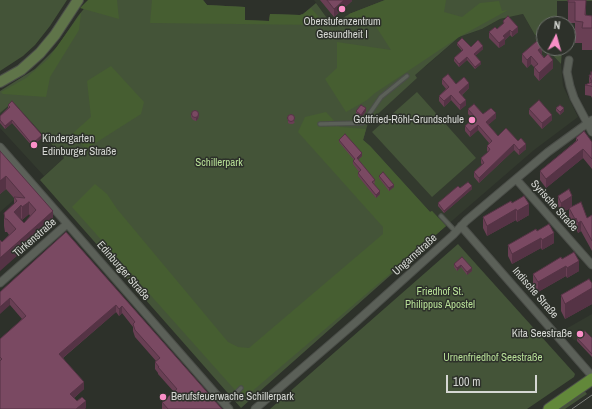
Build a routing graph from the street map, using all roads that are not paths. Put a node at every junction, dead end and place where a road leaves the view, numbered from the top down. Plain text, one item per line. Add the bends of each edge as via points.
1 (78, 0) edge
2 (569, 60) dead end
3 (407, 76) dead end
4 (0, 82) edge
5 (590, 122) edge
6 (320, 124) dead end
7 (592, 132) edge
8 (0, 147) edge
9 (516, 179) junction
10 (441, 216) dead end
11 (67, 224) junction
12 (458, 229) junction
13 (592, 265) edge
14 (0, 283) edge
15 (592, 376) edge
16 (592, 379) edge
17 (241, 388) dead end
18 (227, 406) edge
19 (255, 409) edge
20 (549, 409) edge

1 - 4 main road via 40,53 21,70
2 - 5 street via 567,72 574,98
3 - 6 lane via 381,97 363,123
5 - 7 street
5 - 9 street, Ungarnstraße
8 - 11 street, Edinburger Straße
9 - 12 street, Ungarnstraße
9 - 13 street, Syrische Straße
10 - 12 lane
11 - 14 street, Türkenstraße
11 - 18 street, Edinburger Straße
12 - 15 street, Indische Straße
12 - 19 street, Ungarnstraße via 438,250
16 - 20 main road
17 - 18 lane

